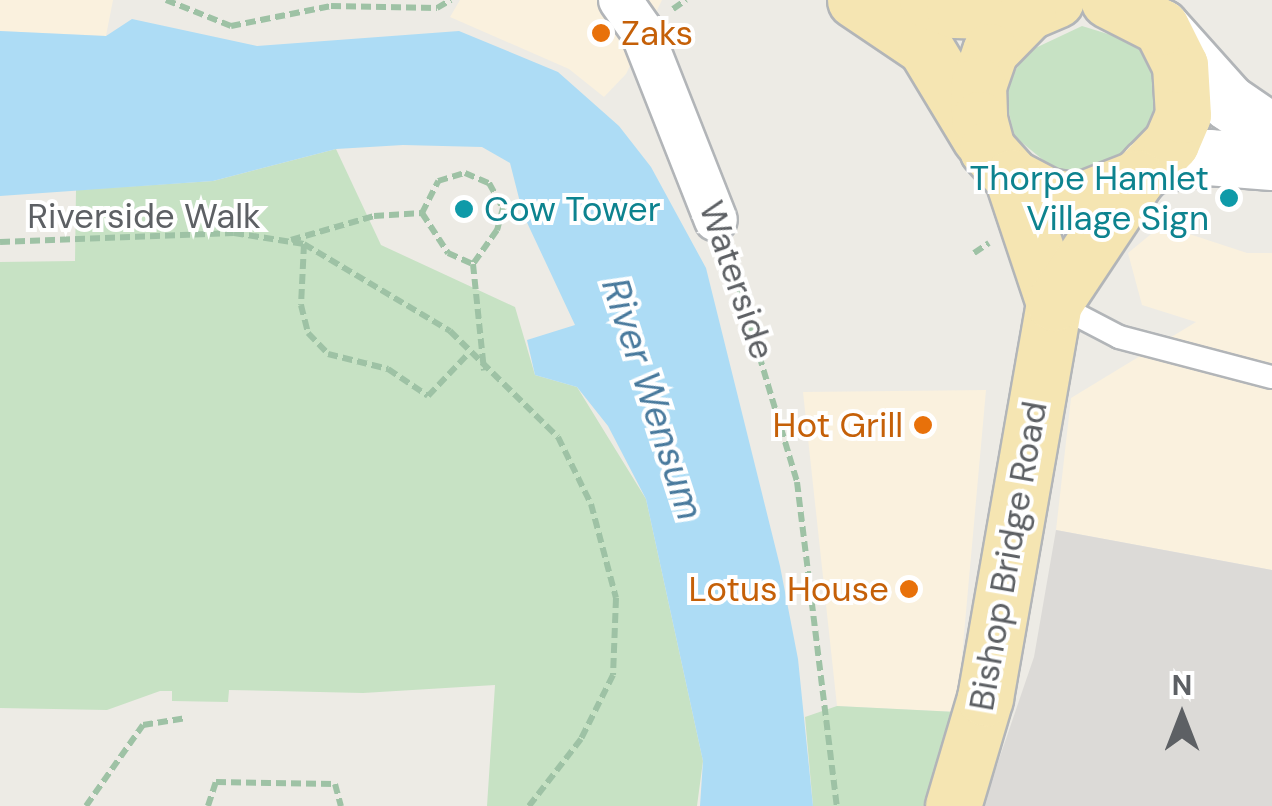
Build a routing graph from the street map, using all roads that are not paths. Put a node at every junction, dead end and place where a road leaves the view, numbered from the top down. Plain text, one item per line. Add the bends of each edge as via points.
1 (620, 0) edge
2 (855, 0) edge
3 (927, 0) edge
4 (1044, 3) edge
5 (1129, 8) edge
6 (1272, 132) edge
7 (1272, 162) edge
8 (999, 163) junction
9 (1143, 172) junction
10 (716, 220) road end
11 (1054, 303) junction
12 (1272, 378) edge
13 (954, 806) edge

1 - 10 street, Waterside via 641,30
2 - 8 main road via 925,47
3 - 4 main road via 954,10
4 - 8 main road via 990,51 978,84
5 - 6 main road via 1228,102
5 - 9 main road, Bishop Bridge Road via 1180,65 1183,115 1170,143
7 - 9 main road via 1208,157
8 - 9 main road via 1048,196 1078,201
8 - 11 main road, Bishop Bridge Road
9 - 11 main road, Bishop Bridge Road via 1098,229
11 - 12 lane via 1119,337
11 - 13 main road, Bishop Bridge Road via 985,698

